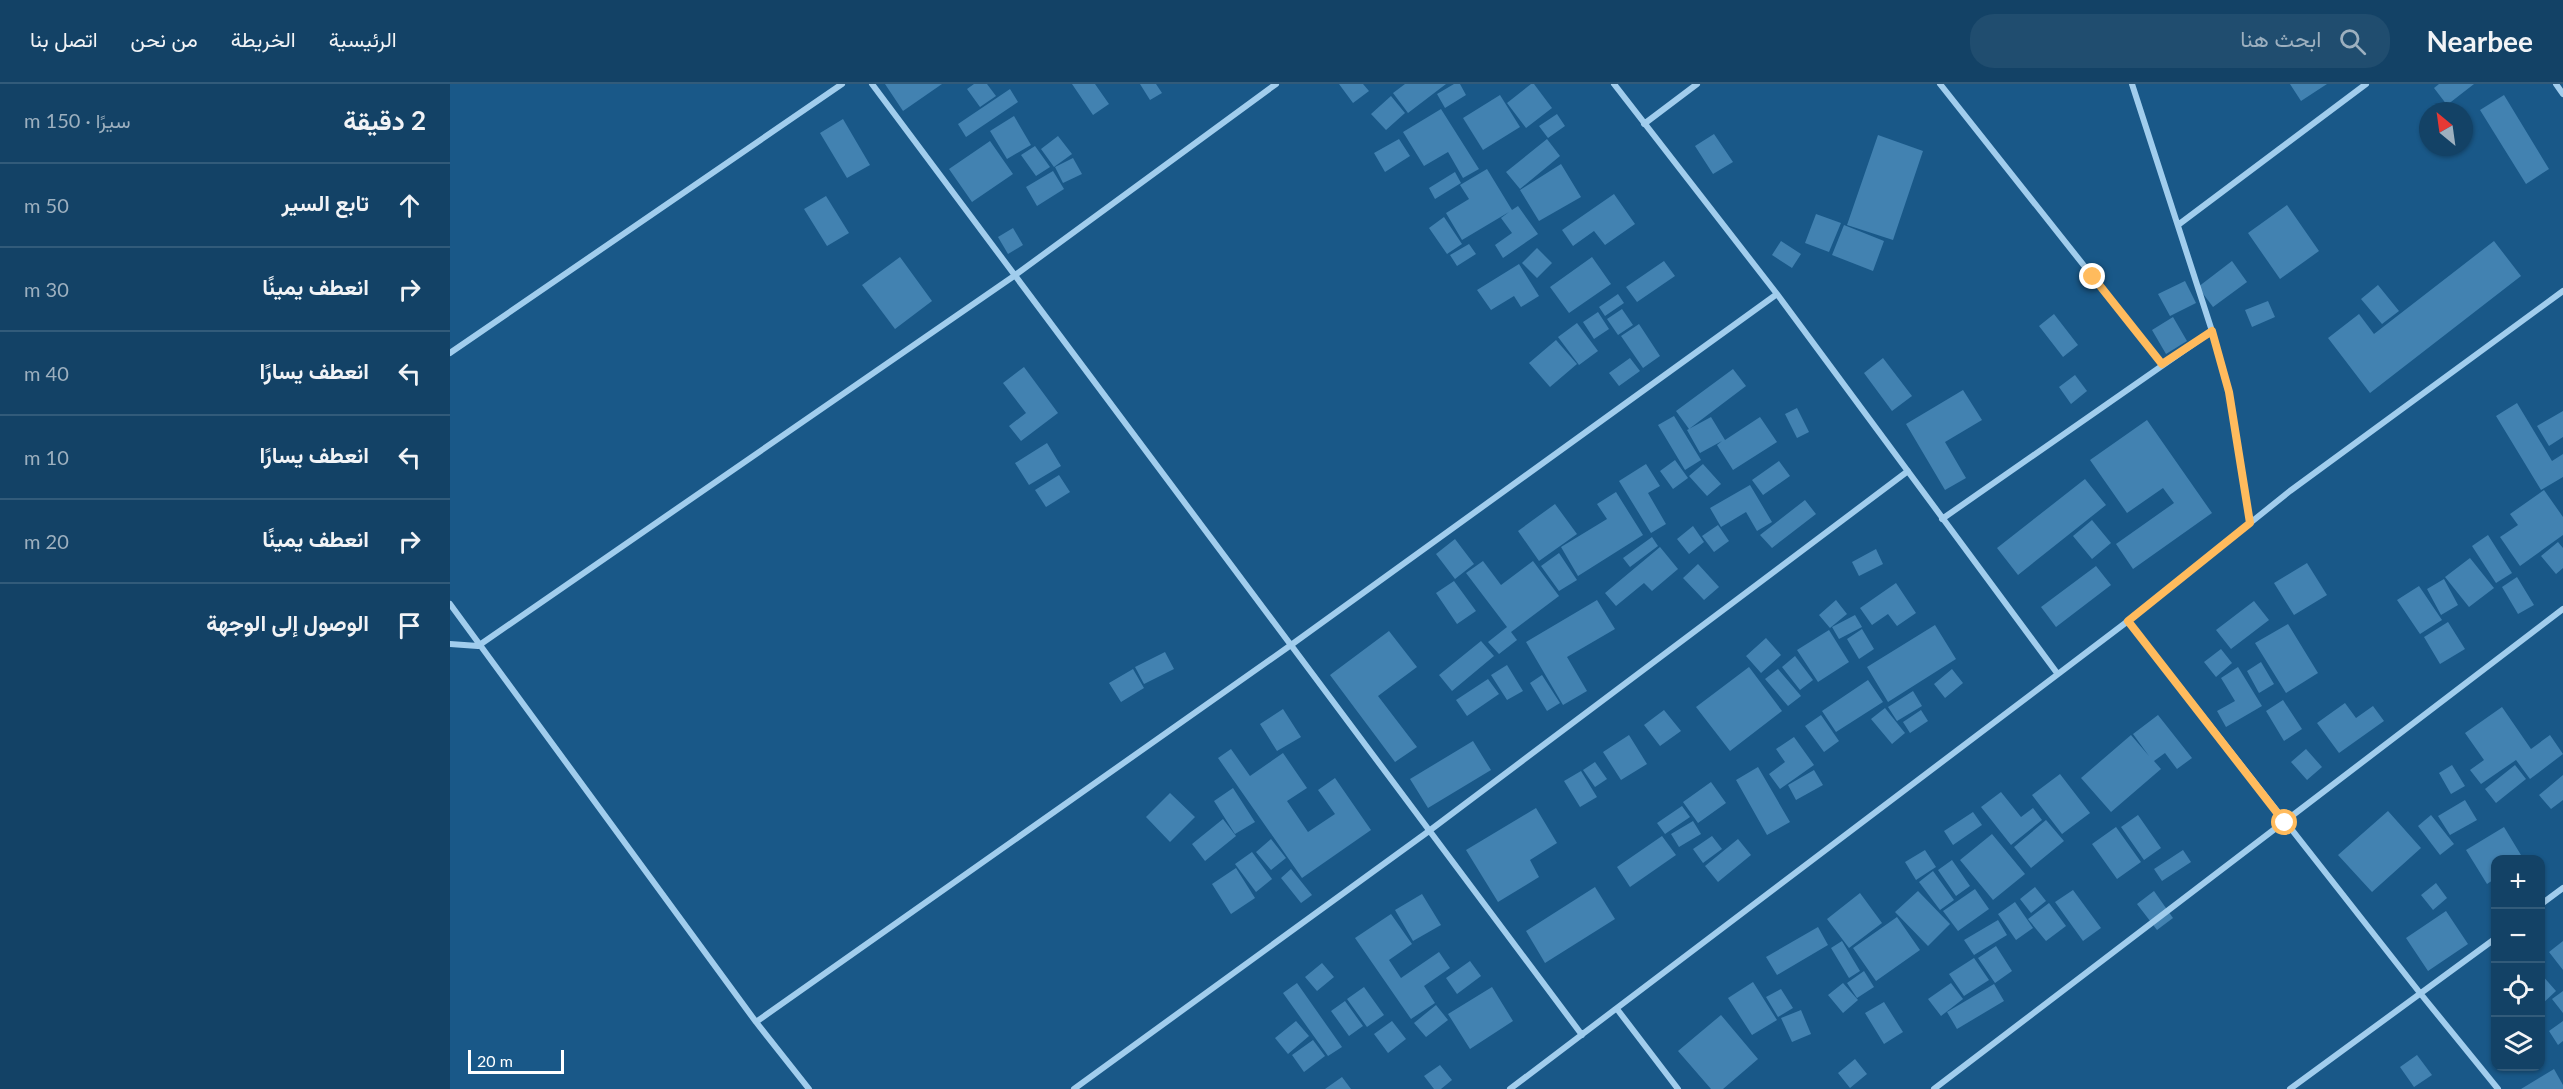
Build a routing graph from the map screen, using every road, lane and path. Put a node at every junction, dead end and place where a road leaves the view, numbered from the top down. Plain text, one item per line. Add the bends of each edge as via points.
1 (842, 84) edge
2 (872, 84) edge
3 (1276, 84) edge
4 (1614, 84) edge
5 (1697, 84) edge
6 (1940, 84) edge
7 (2132, 84) edge
8 (2366, 84) edge
9 (2556, 84) edge
10 (2563, 94) edge
11 (1644, 124) junction
12 (2178, 225) junction
13 (1014, 276) junction
14 (2563, 291) edge
15 (1777, 294) junction
16 (2212, 331) junction
17 (450, 353) edge
18 (2162, 364) junction
19 (1908, 471) junction
20 (1942, 519) junction
21 (2250, 523) junction
22 (450, 604) edge
23 (2563, 609) edge
24 (2128, 621) junction
25 (450, 644) edge
26 (1291, 645) junction
27 (478, 646) junction
28 (2057, 673) junction
29 (2285, 823) junction
30 (1429, 831) junction
31 (2563, 888) edge
32 (2545, 902) edge
33 (2491, 942) edge
34 (2420, 993) junction
35 (1617, 1009) junction
36 (756, 1022) junction
37 (1582, 1035) junction
38 (809, 1089) edge
39 (1074, 1089) edge
40 (1510, 1089) edge
41 (1678, 1089) edge
42 (1934, 1089) edge
43 (2290, 1089) edge
44 (2498, 1089) edge

1 - 17 street
2 - 13 street
3 - 13 street
4 - 11 street
5 - 11 street
6 - 18 street
7 - 12 street
8 - 12 street
9 - 10 street
11 - 15 street
12 - 16 street
13 - 26 street
13 - 27 street
14 - 21 street
15 - 19 street
15 - 26 street
16 - 18 street
16 - 21 street via 2229,392
18 - 20 street
19 - 20 street
19 - 30 street
20 - 28 street
21 - 24 street
22 - 27 street
23 - 29 street
24 - 28 street
24 - 29 street
25 - 27 street
26 - 30 street
26 - 36 street
27 - 36 street
28 - 35 street
29 - 34 street
29 - 42 street
30 - 37 street
30 - 39 street
31 - 32 street
33 - 34 street
34 - 43 street
34 - 44 street
35 - 37 street
35 - 41 street
36 - 38 street
37 - 40 street

